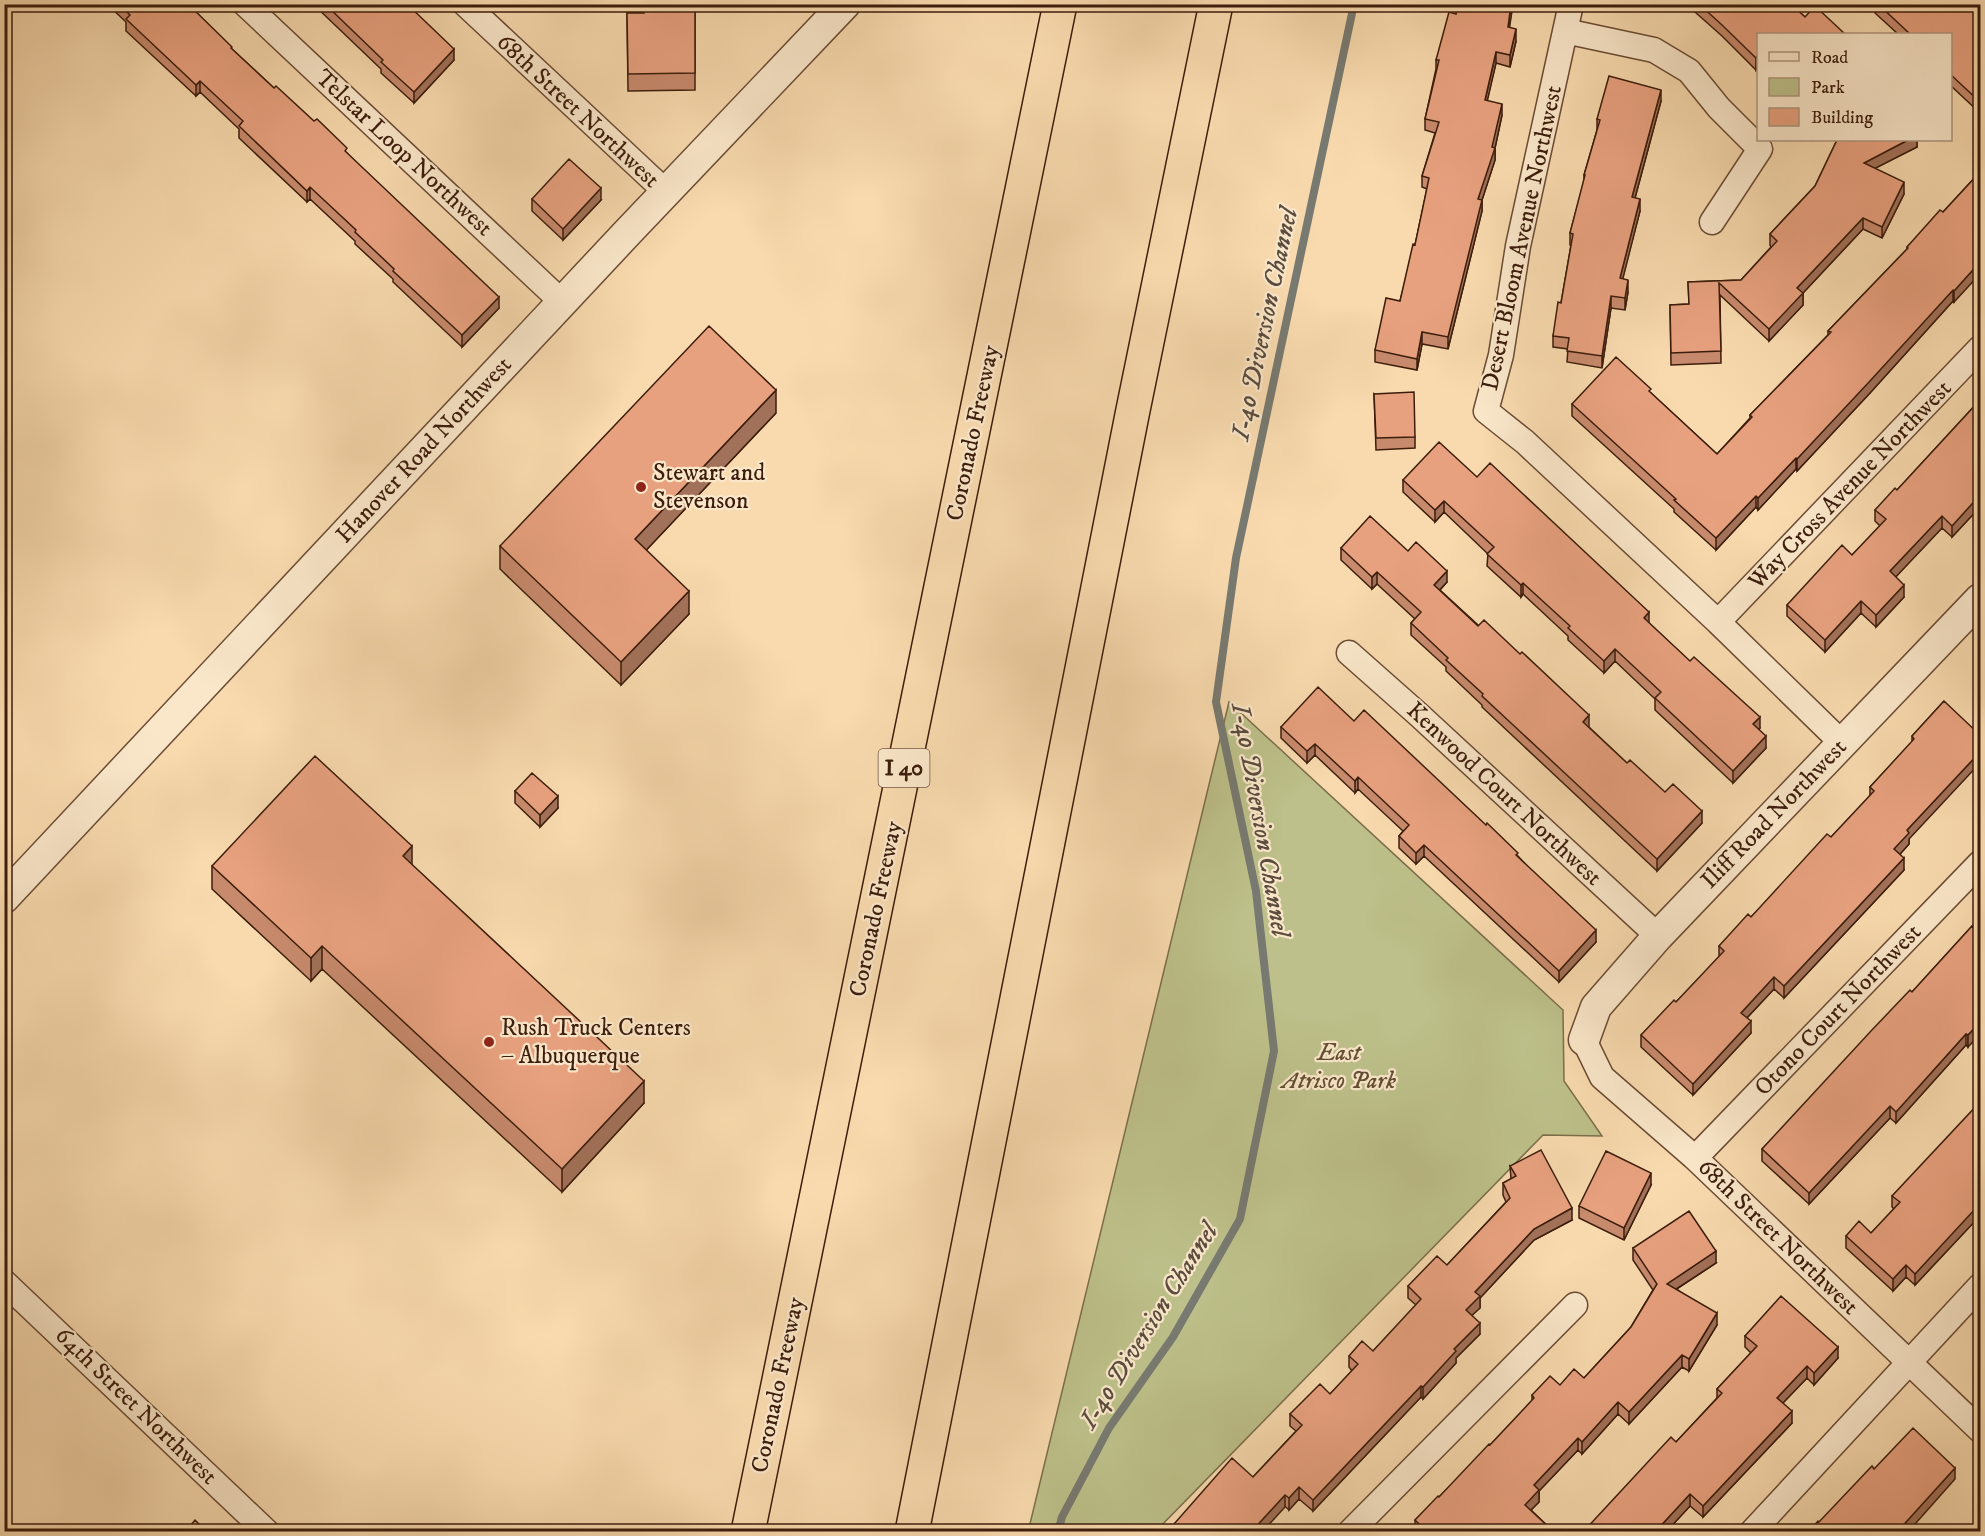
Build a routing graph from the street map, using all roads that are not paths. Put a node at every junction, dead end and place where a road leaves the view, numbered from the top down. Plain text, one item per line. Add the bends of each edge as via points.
1 (245, 4) edge
2 (465, 4) edge
3 (846, 4) edge
4 (1060, 4) edge
5 (1216, 4) edge
6 (1572, 4) edge
7 (1565, 32) junction
8 (666, 192) junction
9 (1712, 222) dead end
10 (562, 302) junction
11 (1980, 348) edge
12 (1980, 599) edge
13 (1719, 622) junction
14 (1349, 653) dead end
15 (1842, 743) junction
16 (1980, 863) edge
17 (4, 898) edge
18 (1658, 936) junction
19 (1584, 1040) joint
20 (1695, 1158) junction
21 (4, 1282) edge
22 (1980, 1286) edge
23 (1575, 1305) dead end
24 (1909, 1362) junction
25 (1980, 1430) edge
26 (267, 1532) edge
27 (748, 1532) edge
28 (912, 1532) edge
29 (1350, 1532) edge
30 (1752, 1532) edge

1 - 10 street, Telstar Loop Northwest
2 - 8 street, 68th Street Northwest
3 - 8 street, Hanover Road Northwest
4 - 27 highway, Coronado Freeway / I 40
5 - 28 highway
6 - 7 street, Desert Bloom Avenue Northwest
7 - 9 street via 1654,50 1689,72 1760,148
7 - 13 street, Desert Bloom Avenue Northwest via 1518,246 1501,355 1486,411 1526,442
8 - 10 street, Hanover Road Northwest
10 - 17 street, Hanover Road Northwest
11 - 13 street, Way Cross Avenue Northwest
12 - 15 street, Iliff Road Northwest
13 - 15 street
14 - 18 street, Kenwood Court Northwest
15 - 18 street, Iliff Road Northwest
16 - 20 street, Otono Court Northwest
18 - 19 street, Iliff Road Northwest via 1596,1007
19 - 20 street, 68th Street Northwest via 1602,1077
20 - 24 street, 68th Street Northwest
21 - 26 street, 64th Street Northwest
22 - 24 street
23 - 29 street
24 - 25 street, 68th Street Northwest
24 - 30 street

